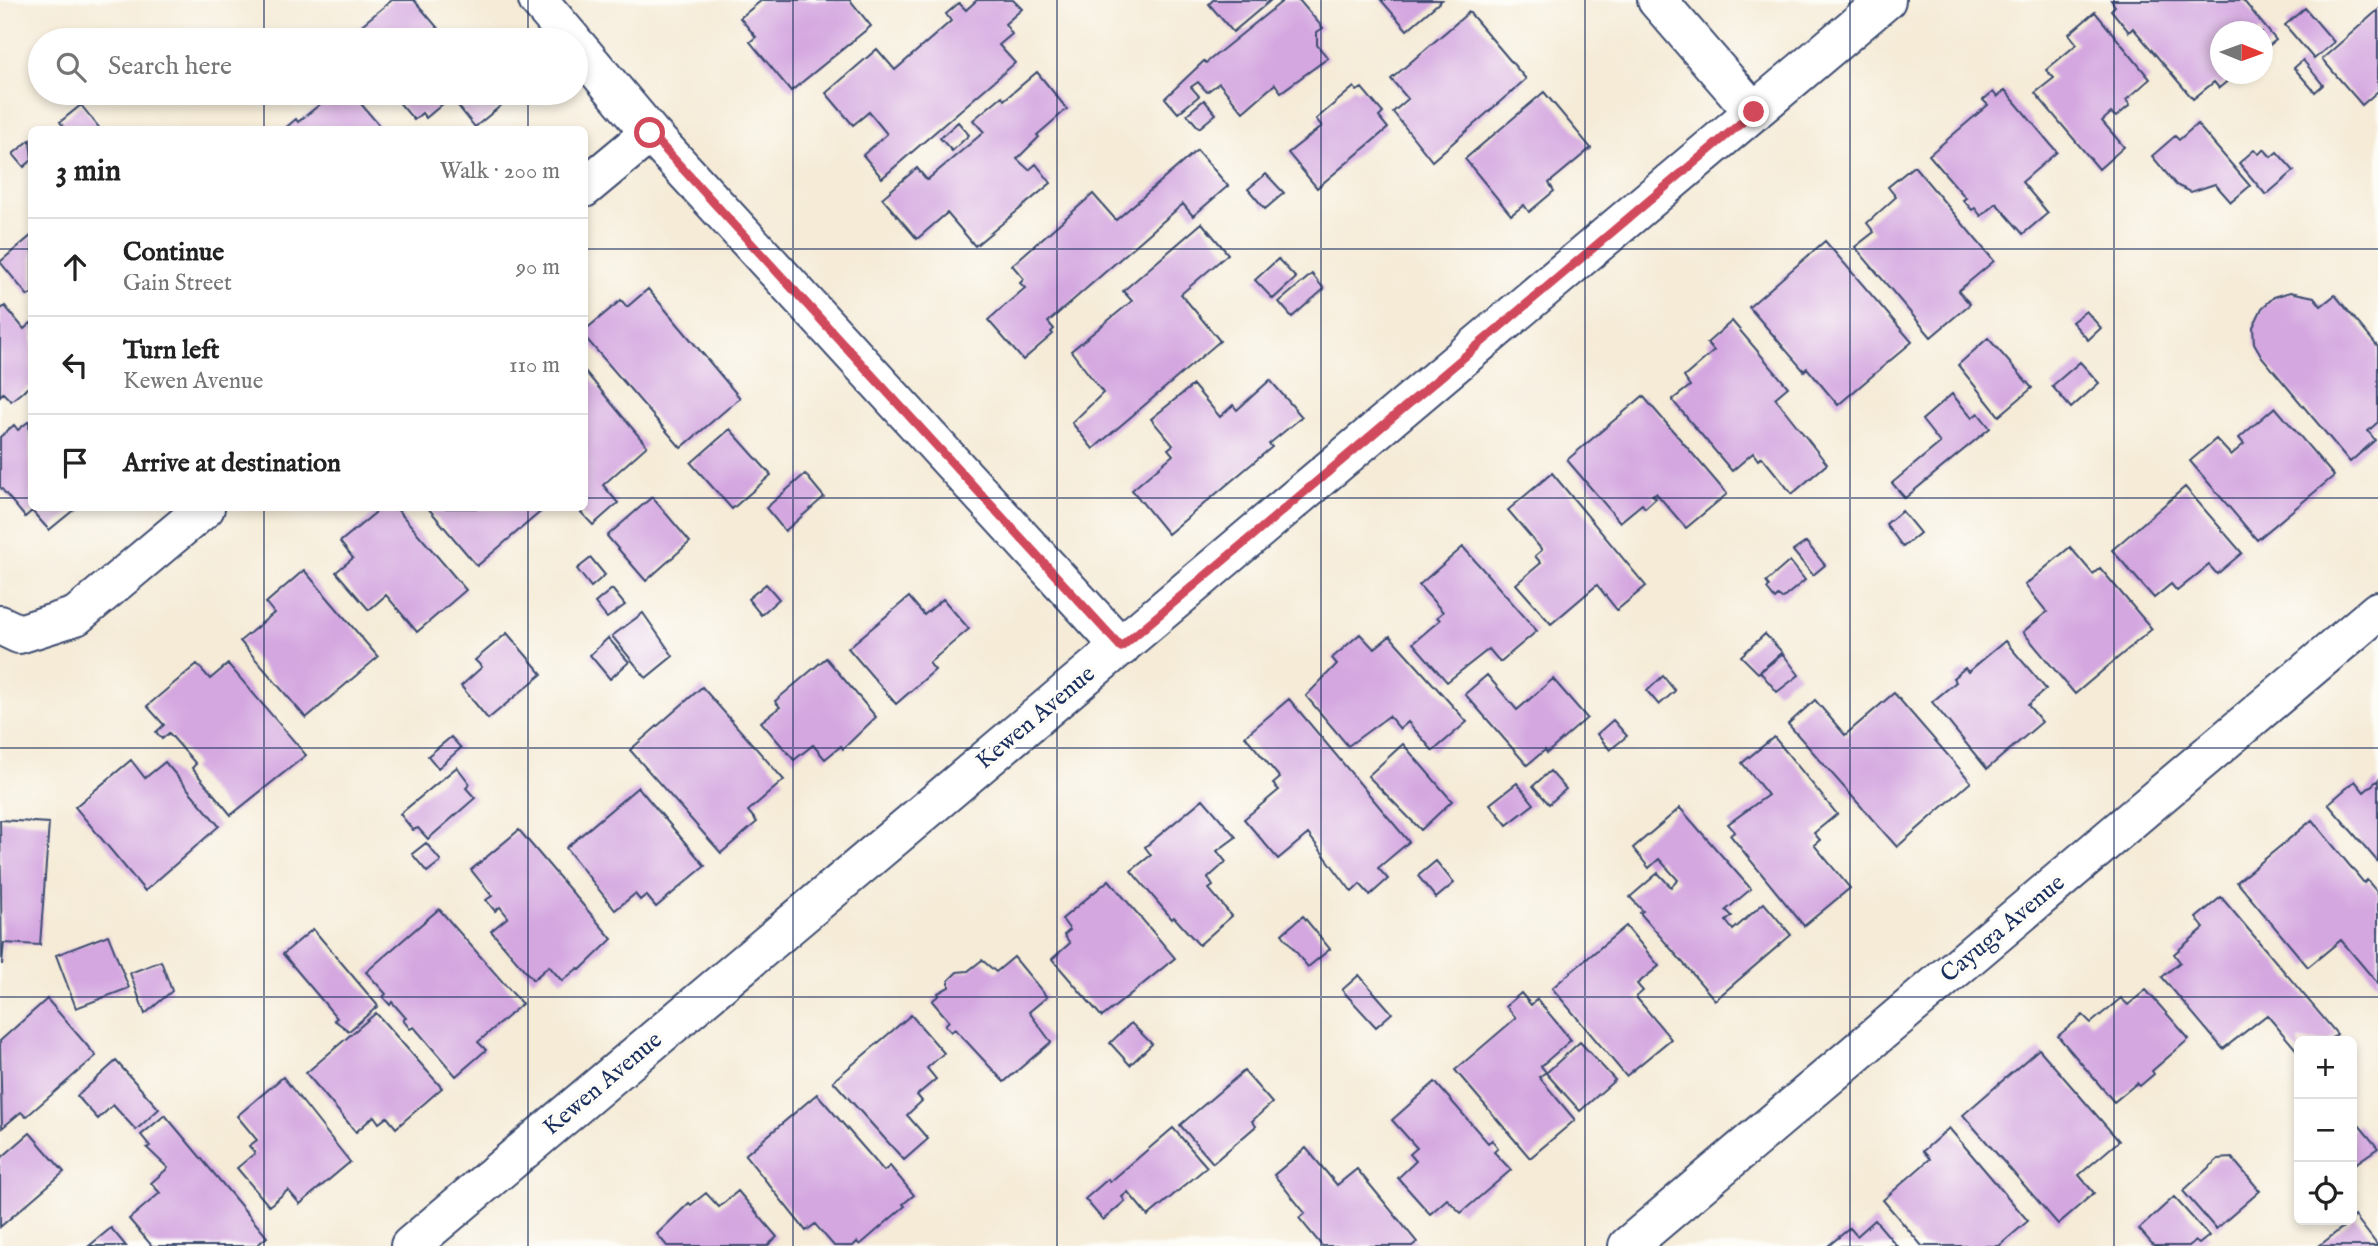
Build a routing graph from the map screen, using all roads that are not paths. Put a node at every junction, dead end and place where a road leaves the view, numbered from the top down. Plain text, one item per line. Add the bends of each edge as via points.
1 (538, 0) edge
2 (1657, 0) edge
3 (1886, 0) edge
4 (562, 28) edge
5 (588, 59) edge
6 (1754, 112) junction
7 (650, 133) junction
8 (588, 185) edge
9 (201, 511) edge
10 (2378, 611) edge
11 (10, 630) edge
12 (1121, 647) junction
13 (410, 1246) edge
14 (1628, 1246) edge

1 - 4 street
2 - 6 street
3 - 6 street, Kewen Avenue
5 - 7 street
6 - 12 street, Kewen Avenue
7 - 8 street
7 - 12 street
9 - 11 street via 76,616
10 - 14 street, Cayuga Avenue
12 - 13 street, Kewen Avenue

